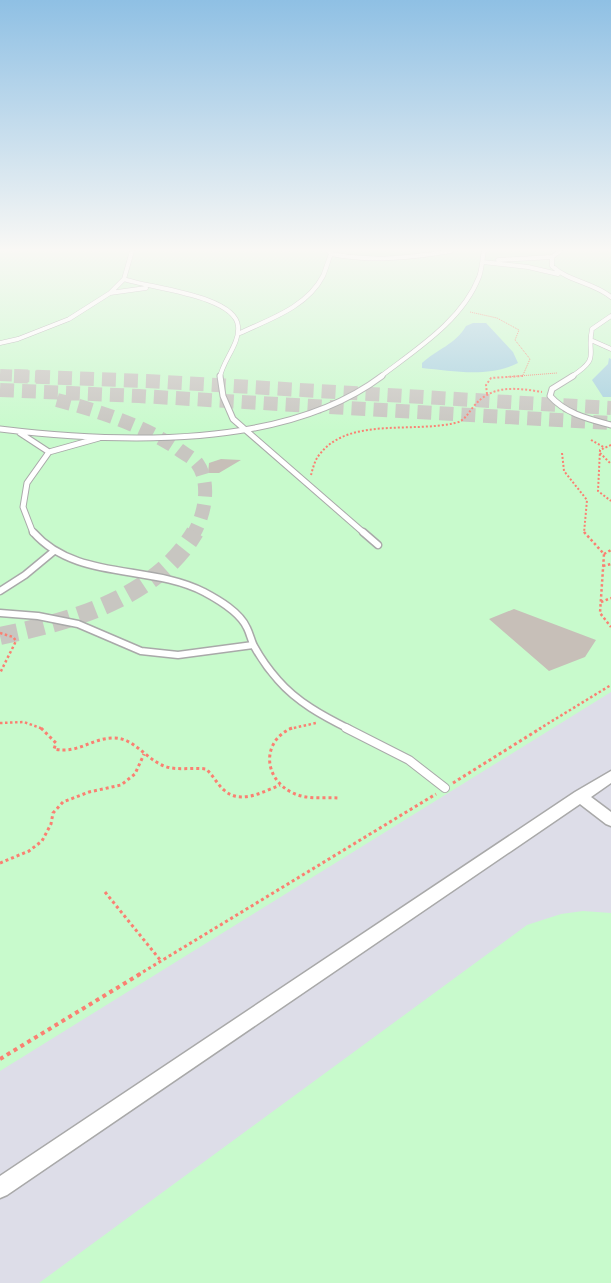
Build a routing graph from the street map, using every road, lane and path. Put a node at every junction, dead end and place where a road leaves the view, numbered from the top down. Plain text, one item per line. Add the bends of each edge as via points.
1 (82, 311) edge
2 (228, 311) edge
3 (287, 311) edge
4 (457, 311) edge
5 (467, 311) edge
6 (611, 316) edge
7 (240, 332) junction
8 (593, 342) junction
9 (0, 343) edge
10 (611, 349) edge
11 (523, 374) junction
12 (576, 374) junction
13 (486, 394) junction
14 (550, 396) junction
15 (611, 424) edge
16 (0, 429) edge
17 (244, 429) junction
18 (19, 432) junction
19 (98, 438) junction
20 (591, 440) dead end
21 (611, 445) edge
22 (605, 448) junction
23 (49, 452) junction
24 (562, 453) dead end
25 (600, 453) junction
26 (611, 464) edge
27 (309, 486) junction
28 (611, 501) edge
29 (378, 545) dead end
30 (611, 550) edge
31 (54, 551) junction
32 (604, 554) junction
33 (611, 564) edge
34 (603, 566) junction
35 (0, 591) edge
36 (611, 598) edge
37 (600, 603) junction
38 (0, 613) edge
39 (611, 627) edge
40 (0, 633) edge
41 (253, 645) junction
42 (0, 673) edge
43 (611, 685) edge
44 (332, 721) junction
45 (0, 724) edge
46 (144, 754) junction
47 (611, 776) edge
48 (280, 785) junction
49 (444, 788) junction
50 (580, 796) junction
51 (339, 798) dead end
52 (611, 820) edge
53 (0, 863) edge
54 (105, 892) dead end
55 (161, 961) junction
56 (0, 1059) edge
57 (0, 1188) edge

1 - 9 lane via 69,319
2 - 7 lane via 237,320
3 - 7 lane
4 - 17 lane via 433,337 344,399 275,423
5 - 11 path via 497,318 519,330 515,340 530,360
6 - 8 lane via 590,331
7 - 17 lane via 221,372 221,394 233,419
8 - 10 lane
8 - 12 lane via 589,362
11 - 12 path
11 - 13 path via 491,378 486,385
12 - 14 lane via 552,389
13 - 14 path via 533,390
13 - 27 path via 468,417 456,423 359,431 337,439 316,458
14 - 15 lane via 570,412
16 - 18 lane
17 - 19 lane via 178,438
17 - 27 lane
18 - 19 lane
18 - 23 lane
19 - 23 lane
20 - 22 path
21 - 22 path
22 - 25 path
23 - 31 lane via 27,483 23,507 33,534
24 - 32 path via 564,471 587,500 584,534
25 - 26 path
25 - 28 path via 598,491
27 - 29 lane
30 - 32 path
31 - 35 lane via 25,576
31 - 41 lane via 95,567 175,580 204,592 231,609 246,627
32 - 34 path
33 - 34 path
34 - 37 path
36 - 37 path
37 - 39 path via 600,612
38 - 41 lane via 78,624 141,651 178,655
40 - 42 path via 16,641
41 - 44 lane via 295,698
43 - 49 path
44 - 48 path via 300,725 281,735 273,744 267,766
44 - 49 lane via 409,760
45 - 46 path via 28,722 40,726 51,734 56,743 54,749 65,753 102,739 116,738
46 - 48 path via 171,768 206,769 226,792 238,796 252,796
46 - 53 path via 135,774 121,784 63,802 53,813 45,840 32,850
47 - 50 street
48 - 51 path via 290,793 306,797
49 - 55 path
50 - 52 street
50 - 57 street
54 - 55 path
55 - 56 path

